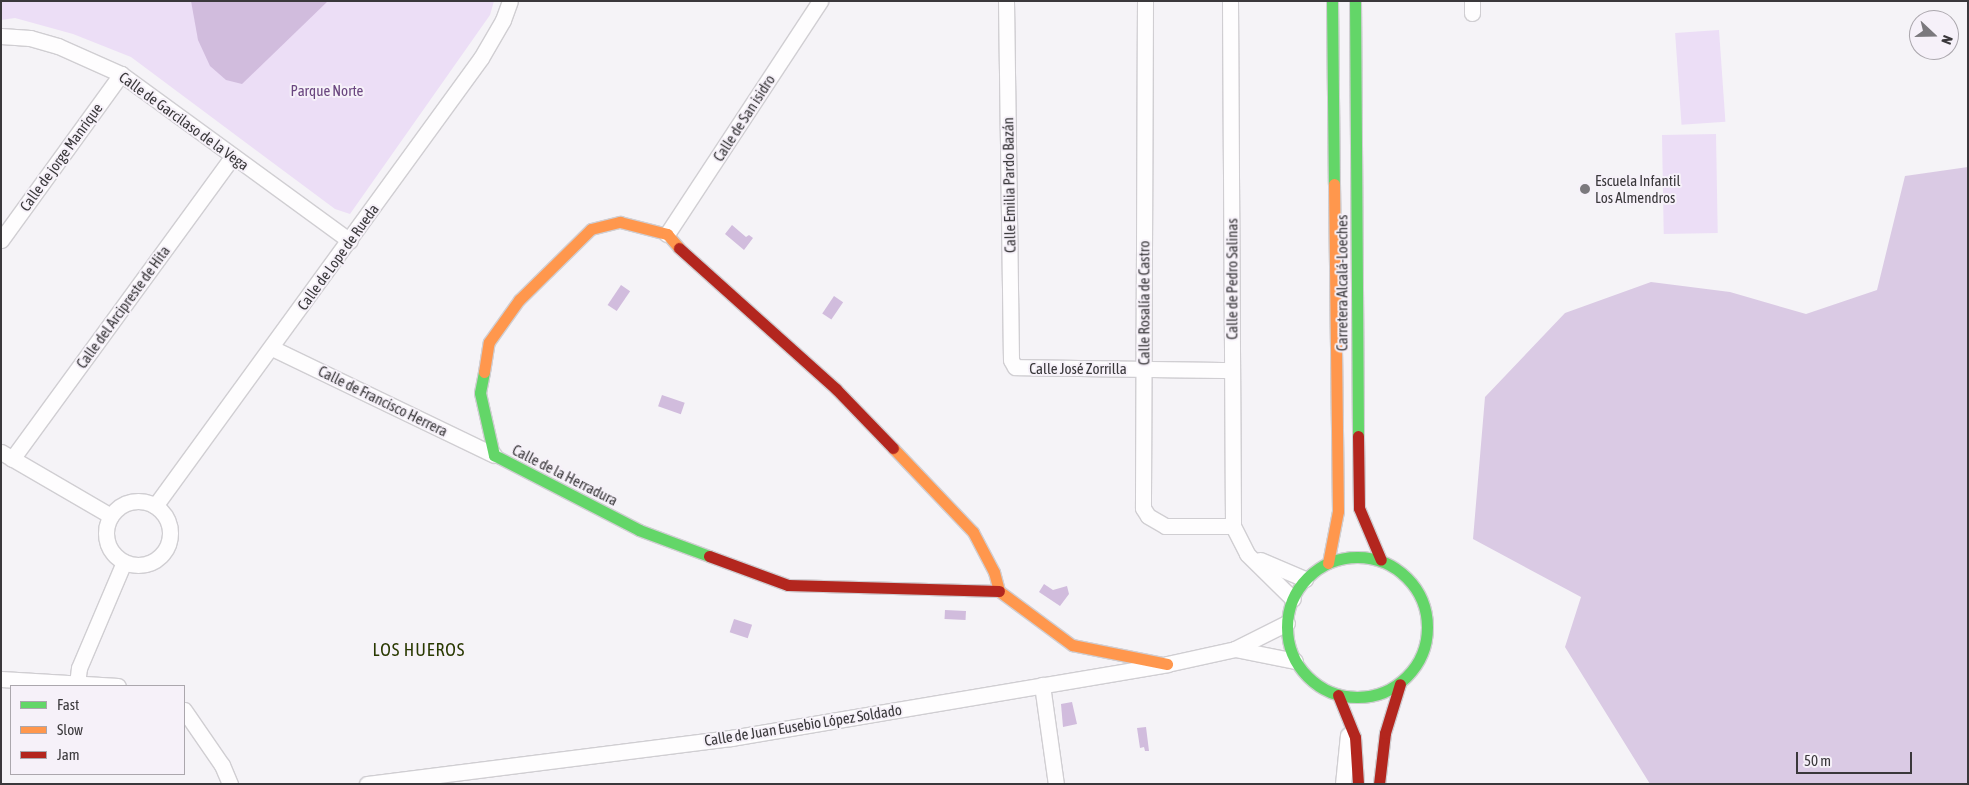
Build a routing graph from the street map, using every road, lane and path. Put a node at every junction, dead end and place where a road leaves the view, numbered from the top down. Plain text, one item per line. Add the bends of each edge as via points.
1 (510, 1) edge
2 (820, 1) edge
3 (1006, 1) edge
4 (1145, 1) edge
5 (1230, 1) edge
6 (1332, 1) edge
7 (1355, 1) edge
8 (1, 36) edge
9 (121, 74) junction
10 (233, 156) junction
11 (668, 234) junction
12 (1, 240) edge
13 (350, 241) junction
14 (272, 348) junction
15 (1015, 367) joint
16 (1144, 369) junction
17 (1232, 370) junction
18 (494, 455) junction
19 (7, 456) edge
20 (155, 506) junction
21 (111, 516) junction
22 (1233, 526) junction
23 (1247, 554) junction
24 (1381, 560) junction
25 (124, 562) junction
26 (1328, 563) junction
27 (1305, 580) junction
28 (999, 592) junction
29 (1293, 599) junction
30 (1287, 623) junction
31 (1235, 649) junction
32 (1295, 661) junction
33 (1167, 664) junction
34 (1, 679) edge
35 (77, 684) junction
36 (1400, 684) junction
37 (98, 685) edge
38 (1042, 685) junction
39 (1338, 695) junction
40 (185, 711) edge
41 (1349, 721) junction
42 (1054, 783) edge
43 (230, 784) edge
44 (367, 784) edge
45 (1343, 784) edge
46 (1358, 784) edge
47 (1379, 784) edge

1 - 13 street, Calle de Lope de Rueda via 481,58
2 - 11 street, Calle de San isidro
3 - 15 street, Calle Emilia Pardo Bazán via 1011,360
4 - 16 street, Calle Rosalía de Castro
5 - 17 street, Calle de Pedro Salinas
6 - 26 main road, Carretera Alcalá-Loeches via 1338,510
7 - 24 main road, Carretera Alcalá-Loeches via 1359,508
8 - 9 street, Calle de Garcilaso de la Vega via 30,38 58,46
9 - 10 street, Calle de Garcilaso de la Vega
9 - 12 street, Calle de jorge Manrique
10 - 13 street, Calle de Garcilaso de la Vega
10 - 19 street, Calle del Arcipreste de Hita
11 - 18 main road, Calle de la Herradura via 620,222 591,229 519,300 489,342 480,393
11 - 28 main road via 685,255 836,389 973,532 994,572
13 - 14 street, Calle de Lope de Rueda
14 - 18 street, Calle de Francisco Herrera
14 - 20 street, Calle de Lope de Rueda
15 - 16 street, Calle José Zorrilla
16 - 17 street, Calle José Zorrilla
16 - 22 street, Calle Rosalía de Castro via 1144,508 1148,516 1165,526
17 - 22 street, Calle de Pedro Salinas
18 - 28 main road, Calle de la Herradura via 639,530 788,585
19 - 21 street
20 - 21 street via 137,501 125,504
20 - 25 street via 169,523 167,547 156,560 145,564
21 - 25 street via 107,540 112,551
22 - 23 street, Calle de Pedro Salinas
23 - 27 street
23 - 29 street, Calle de Pedro Salinas
24 - 26 main road via 1364,556
24 - 36 main road via 1412,582 1422,598 1427,616 1423,654
25 - 35 street via 79,668
26 - 27 main road
27 - 29 main road
28 - 33 main road via 1072,645
29 - 30 main road
30 - 31 street, Calle de Juan Eusebio López Soldado
30 - 32 main road via 1288,640
31 - 32 street, Calle de Juan Eusebio López Soldado
31 - 33 street, Calle de Juan Eusebio López Soldado
32 - 39 main road via 1317,684
33 - 38 street, Calle de Juan Eusebio López Soldado
34 - 35 street
35 - 37 street
36 - 39 main road via 1370,697
36 - 47 main road via 1385,733
38 - 42 street
38 - 44 street, Calle de Juan Eusebio López Soldado via 731,738
39 - 41 main road
40 - 43 street via 222,765
41 - 45 street
41 - 46 main road via 1355,738

